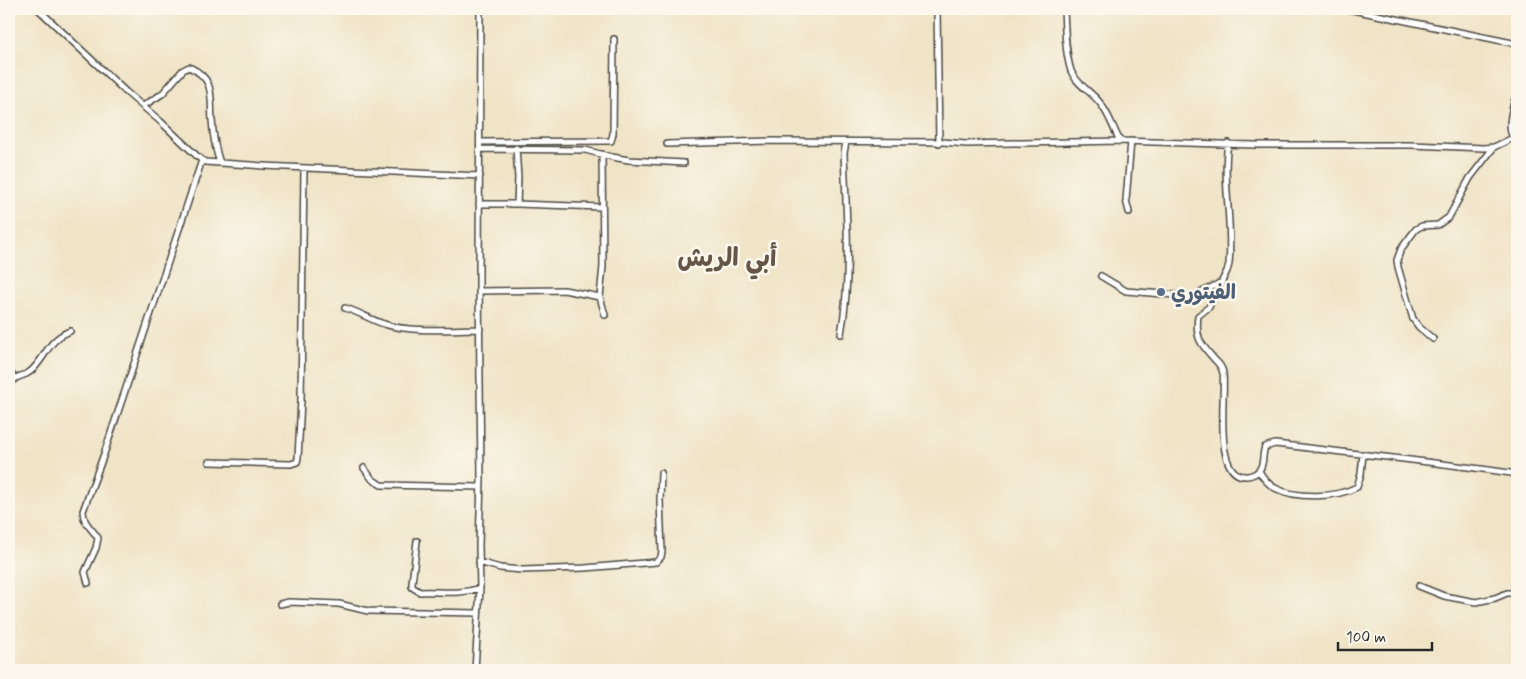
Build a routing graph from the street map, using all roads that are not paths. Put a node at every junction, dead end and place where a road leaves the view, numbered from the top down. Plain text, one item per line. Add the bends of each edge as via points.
1 (38, 9) edge
2 (480, 9) edge
3 (937, 9) edge
4 (1064, 9) edge
5 (1348, 9) edge
6 (614, 39) dead end
7 (1517, 44) edge
8 (1517, 90) edge
9 (143, 106) junction
10 (1513, 138) junction
11 (1120, 141) junction
12 (1131, 141) junction
13 (480, 142) junction
14 (846, 142) junction
15 (939, 142) junction
16 (1228, 143) junction
17 (1517, 143) edge
18 (667, 144) dead end
19 (1494, 146) junction
20 (516, 148) junction
21 (481, 149) junction
22 (602, 154) junction
23 (202, 160) junction
24 (220, 163) junction
25 (684, 163) dead end
26 (304, 168) junction
27 (480, 176) junction
28 (479, 204) junction
29 (517, 204) junction
30 (602, 207) junction
31 (1129, 212) dead end
32 (1101, 276) dead end
33 (1222, 281) junction
34 (479, 291) junction
35 (600, 297) junction
36 (345, 308) dead end
37 (605, 315) dead end
38 (480, 329) junction
39 (70, 331) dead end
40 (841, 334) dead end
41 (1433, 339) dead end
42 (9, 370) edge
43 (14, 378) junction
44 (9, 386) edge
45 (1363, 454) junction
46 (209, 462) dead end
47 (364, 468) dead end
48 (1259, 471) junction
49 (661, 473) dead end
50 (1517, 474) edge
51 (480, 487) junction
52 (417, 541) dead end
53 (479, 562) junction
54 (88, 583) dead end
55 (1419, 586) dead end
56 (480, 588) junction
57 (1517, 593) edge
58 (280, 604) dead end
59 (478, 613) junction
60 (475, 670) edge

1 - 9 street
2 - 13 street
3 - 15 street
4 - 11 street via 1072,72 1084,89 1099,101
5 - 7 street
6 - 13 street via 611,142
8 - 10 street via 1509,127
9 - 23 street
9 - 24 street via 162,94 183,70 193,69 210,86 214,142
10 - 17 street
10 - 19 street
11 - 12 street
11 - 15 street
12 - 16 street
12 - 31 street via 1126,200
13 - 21 street
14 - 15 street
14 - 18 street
14 - 40 street via 847,303
16 - 19 street
16 - 33 street via 1230,251
19 - 41 street via 1470,178 1449,217 1438,225 1416,229 1397,260 1413,320
20 - 21 street
20 - 22 street via 585,150
20 - 29 street
21 - 27 street
22 - 25 street via 653,163
22 - 30 street
23 - 24 street
23 - 54 street via 83,511 85,523 98,538 85,572
24 - 26 street
26 - 27 street
26 - 46 street via 301,400 297,462
27 - 28 street
28 - 29 street
28 - 34 street
29 - 30 street
30 - 35 street
32 - 33 street via 1126,291 1188,296 1202,293
33 - 48 street via 1209,307 1198,316 1197,334 1222,369 1224,442 1229,467 1238,475
34 - 35 street via 564,290
34 - 38 street
35 - 37 street
36 - 38 street via 396,326
38 - 51 street
39 - 43 street via 55,340 31,371
42 - 43 street
43 - 44 street
45 - 48 street via 1271,444 1263,450
45 - 48 street via 1357,487 1326,495 1284,492 1268,483
45 - 50 street
47 - 51 street via 381,485
49 - 53 street via 662,551 656,562 522,570
51 - 53 street
52 - 56 street via 412,583 415,590 468,592
53 - 56 street
55 - 57 street via 1444,596 1476,602
56 - 59 street
58 - 59 street via 339,604 368,611
59 - 60 street

